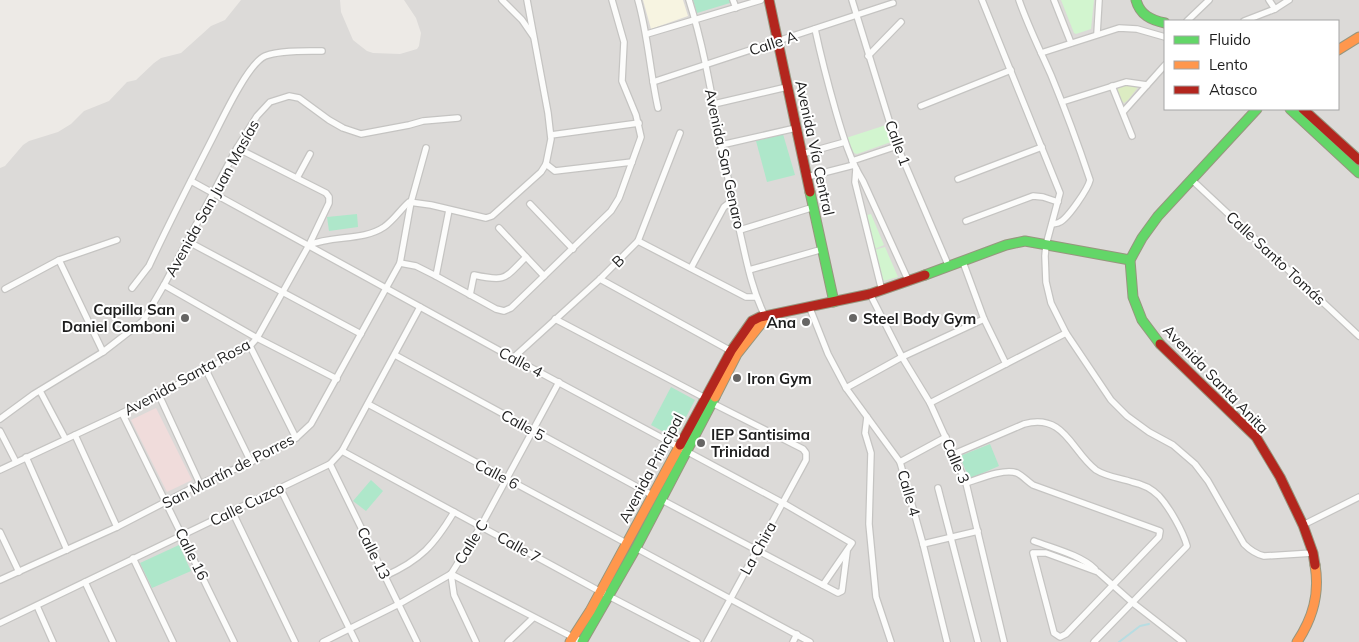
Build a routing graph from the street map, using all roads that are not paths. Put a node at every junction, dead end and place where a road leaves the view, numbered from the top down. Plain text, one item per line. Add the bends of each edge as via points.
1 (502, 0) edge
2 (527, 0) edge
3 (612, 0) edge
4 (638, 0) edge
5 (689, 0) edge
6 (733, 0) edge
7 (762, 0) edge
8 (769, 0) edge
9 (852, 0) edge
10 (982, 0) edge
11 (1018, 0) edge
12 (1054, 0) edge
13 (1099, 0) edge
14 (1136, 0) edge
15 (1209, 0) edge
16 (1270, 0) edge
17 (1289, 0) edge
18 (893, 3) dead end
19 (736, 8) junction
20 (1275, 9) junction
21 (856, 15) junction
22 (695, 20) junction
23 (1188, 20) edge
24 (1247, 20) edge
25 (901, 22) dead end
26 (1164, 23) edge
27 (815, 29) junction
28 (647, 34) junction
29 (1097, 34) junction
30 (1164, 37) edge
31 (1359, 37) edge
32 (534, 39) junction
33 (777, 41) junction
34 (1071, 43) junction
35 (1339, 49) edge
36 (322, 50) dead end
37 (1041, 52) junction
38 (868, 56) junction
39 (706, 65) junction
40 (1164, 66) edge
41 (1011, 70) junction
42 (653, 82) junction
43 (1147, 85) junction
44 (1112, 86) junction
45 (787, 87) junction
46 (1062, 102) junction
47 (714, 104) junction
48 (921, 106) dead end
49 (658, 108) dead end
50 (1256, 110) edge
51 (1291, 110) edge
52 (1304, 110) edge
53 (1122, 112) junction
54 (458, 118) dead end
55 (638, 123) junction
56 (796, 128) junction
57 (680, 133) dead end
58 (551, 135) junction
59 (1132, 136) dead end
60 (845, 142) junction
61 (721, 145) junction
62 (897, 146) junction
63 (1042, 147) junction
64 (237, 148) junction
65 (426, 148) dead end
66 (310, 154) dead end
67 (802, 154) junction
68 (1359, 160) edge
69 (632, 162) junction
70 (546, 164) junction
71 (854, 165) junction
72 (1359, 173) edge
73 (807, 176) junction
74 (297, 178) junction
75 (958, 178) dead end
76 (191, 180) junction
77 (1192, 180) junction
78 (212, 194) junction
79 (733, 200) junction
80 (411, 202) junction
81 (1058, 202) junction
82 (530, 204) dead end
83 (814, 207) junction
84 (449, 210) junction
85 (966, 221) dead end
86 (1052, 224) junction
87 (500, 228) dead end
88 (740, 230) junction
89 (117, 240) dead end
90 (188, 240) junction
91 (638, 241) junction
92 (1046, 244) junction
93 (310, 245) junction
94 (573, 249) junction
95 (823, 249) junction
96 (526, 257) junction
97 (59, 260) junction
98 (1130, 260) junction
99 (963, 262) junction
100 (400, 263) junction
101 (949, 267) junction
102 (691, 268) junction
103 (749, 270) junction
104 (436, 276) junction
105 (544, 276) junction
106 (600, 279) junction
107 (909, 282) junction
108 (164, 285) junction
109 (132, 288) dead end
110 (386, 288) junction
111 (5, 289) dead end
112 (882, 291) junction
113 (284, 292) junction
114 (870, 294) junction
115 (470, 295) junction
116 (756, 297) junction
117 (834, 302) junction
118 (809, 306) junction
119 (420, 307) junction
120 (765, 316) junction
121 (555, 319) junction
122 (984, 319) junction
123 (1066, 333) junction
124 (361, 334) junction
125 (1359, 336) edge
126 (257, 338) junction
127 (250, 346) junction
128 (731, 351) junction
129 (103, 352) junction
130 (395, 355) junction
131 (902, 357) junction
132 (513, 358) junction
133 (1006, 364) junction
134 (206, 370) junction
135 (336, 379) junction
136 (559, 382) junction
137 (846, 388) junction
138 (40, 391) junction
139 (158, 393) junction
140 (708, 400) junction
141 (930, 403) junction
142 (368, 404) junction
143 (122, 413) junction
144 (867, 417) junction
145 (0, 420) edge
146 (0, 431) edge
147 (533, 431) junction
148 (76, 435) junction
149 (946, 437) junction
150 (65, 438) junction
151 (296, 438) junction
152 (678, 447) junction
153 (342, 451) junction
154 (687, 451) junction
155 (954, 454) junction
156 (26, 457) junction
157 (16, 462) junction
158 (251, 462) junction
159 (900, 462) junction
160 (330, 464) junction
161 (0, 470) edge
162 (507, 479) junction
163 (966, 483) junction
164 (200, 484) junction
165 (280, 488) junction
166 (938, 488) dead end
167 (652, 495) junction
168 (1359, 497) edge
169 (662, 500) junction
170 (167, 502) junction
171 (783, 503) junction
172 (232, 511) junction
173 (454, 512) junction
174 (1303, 525) junction
175 (481, 526) junction
176 (117, 527) junction
177 (0, 532) edge
178 (978, 532) junction
179 (182, 535) junction
180 (951, 537) junction
181 (1034, 540) dead end
182 (626, 544) junction
183 (923, 544) junction
184 (636, 548) junction
185 (67, 550) junction
186 (757, 550) junction
187 (847, 551) junction
188 (1313, 553) junction
189 (133, 558) junction
190 (18, 572) junction
191 (1098, 572) junction
192 (451, 574) junction
193 (385, 576) junction
194 (0, 580) edge
195 (85, 582) junction
196 (823, 585) junction
197 (1113, 585) junction
198 (601, 592) junction
199 (610, 597) junction
200 (730, 599) junction
201 (1133, 603) junction
202 (399, 604) junction
203 (37, 606) junction
204 (533, 618) junction
205 (0, 623) edge
206 (350, 629) junction
207 (797, 634) junction
208 (571, 640) edge
209 (53, 642) edge
210 (113, 642) edge
211 (173, 642) edge
212 (234, 642) edge
213 (295, 642) edge
214 (323, 642) edge
215 (356, 642) edge
216 (417, 642) edge
217 (476, 642) edge
218 (508, 642) edge
219 (582, 642) edge
220 (697, 642) edge
221 (707, 642) edge
222 (793, 642) edge
223 (810, 642) edge
224 (891, 642) edge
225 (947, 642) edge
226 (978, 642) edge
227 (1004, 642) edge
228 (1094, 642) edge
229 (1184, 642) edge
230 (1297, 642) edge

1 - 32 street via 522,20
2 - 32 street
3 - 55 street via 624,42 622,81
4 - 28 street
5 - 22 street, Avenida San Genaro
6 - 19 street
7 - 19 street
8 - 33 street, Avenida Vía Central
9 - 21 street, Calle 1
10 - 41 street
11 - 37 street
12 - 34 street
13 - 29 street
14 - 26 street via 1143,15
15 - 23 street
16 - 20 street
17 - 20 street
18 - 21 street, Calle A
19 - 22 street
20 - 24 street
21 - 27 street, Calle A
21 - 38 street, Calle 1
22 - 28 street
22 - 39 street, Avenida San Genaro
25 - 38 street
27 - 33 street, Calle A
27 - 60 street
28 - 42 street
29 - 30 street via 1128,28
29 - 34 street
31 - 35 street
32 - 58 street
33 - 39 street, Calle A
33 - 45 street, Avenida Vía Central
34 - 37 street
36 - 76 street via 267,56 258,62 228,107
37 - 46 street
38 - 62 street, Calle 1
39 - 42 street, Calle A
39 - 47 street, Avenida San Genaro
40 - 43 street
41 - 48 street
41 - 63 street
42 - 49 street
43 - 44 street via 1126,82
43 - 53 street
44 - 46 street
44 - 53 street
45 - 47 street
45 - 56 street, Avenida Vía Central
46 - 86 street via 1090,180 1084,194 1063,220
47 - 61 street, Avenida San Genaro
50 - 77 street
51 - 72 street
52 - 68 street
53 - 59 street
54 - 64 street, Avenida San Juan Masías via 423,121 361,134 336,124 299,98 289,96 270,102
55 - 58 street
55 - 69 street via 641,137
56 - 61 street
56 - 67 street, Avenida Vía Central
57 - 91 street, B
58 - 70 street
60 - 67 street
60 - 71 street
61 - 79 street, Avenida San Genaro
62 - 71 street
62 - 101 street, Calle 1
63 - 75 street
63 - 81 street via 1060,193
64 - 74 street
64 - 78 street, Avenida San Juan Masías
65 - 80 street, San Martín de Porres
66 - 74 street
67 - 73 street, Avenida Vía Central
69 - 70 street via 555,171
69 - 94 street via 611,211
70 - 84 street via 492,216 480,218
71 - 73 street
71 - 107 street
71 - 112 street via 855,182
73 - 83 street, Avenida Vía Central
74 - 93 street, Avenida Santa Rosa via 329,197
76 - 78 street, Calle 4
76 - 109 street via 149,266
77 - 98 street via 1158,216
77 - 125 street, Calle Santo Tomás
78 - 90 street, Avenida San Juan Masías
78 - 93 street, Calle 4
79 - 88 street, Avenida San Genaro
79 - 102 street via 724,207
80 - 84 street
80 - 93 street via 383,228
80 - 100 street, San Martín de Porres
81 - 85 street via 1034,196
81 - 86 street
82 - 94 street
83 - 88 street
83 - 95 street, Avenida Vía Central
84 - 104 street
86 - 92 street
87 - 96 street
88 - 103 street, Avenida San Genaro
89 - 97 street
90 - 108 street, Avenida San Juan Masías
90 - 113 street
91 - 102 street
91 - 106 street, B
92 - 98 street, Avenida Principal
92 - 99 street, Avenida Principal via 1025,242 1006,245
92 - 123 street via 1051,303
93 - 110 street, Calle 4
93 - 113 street, Avenida Santa Rosa
94 - 105 street
95 - 103 street
95 - 117 street, Avenida Vía Central
96 - 105 street
96 - 115 street via 506,278 493,280 474,275
97 - 111 street
97 - 129 street
98 - 174 street, Avenida Santa Anita via 1134,297 1142,320 1155,339 1256,437
99 - 101 street, Avenida Principal
99 - 122 street
100 - 104 street via 416,266
100 - 110 street, San Martín de Porres
101 - 107 street, Avenida Principal
102 - 116 street via 746,297
103 - 116 street, Avenida San Genaro
104 - 115 street
105 - 115 street via 504,310
106 - 121 street, B
106 - 128 street
107 - 112 street, Avenida Principal
108 - 126 street
108 - 129 street, Avenida San Juan Masías via 143,321
110 - 119 street, Calle 4
110 - 124 street, San Martín de Porres
112 - 114 street, Avenida Principal
113 - 124 street
113 - 126 street, Avenida Santa Rosa
114 - 117 street, Avenida Principal
114 - 131 street, Calle 3
116 - 120 street, Avenida San Genaro
117 - 118 street, Avenida Principal
118 - 120 street, Avenida Principal
118 - 137 street, Calle 4
119 - 130 street, Calle Cuzco
119 - 132 street, Calle 4
120 - 128 street, Avenida Principal via 752,321
120 - 140 street, Avenida Principal
121 - 132 street, B
121 - 140 street
122 - 131 street
122 - 133 street
123 - 133 street
123 - 188 street via 1116,405 1149,432 1174,445 1202,473 1250,550 1264,556
124 - 135 street, San Martín de Porres
126 - 127 street, Avenida Santa Rosa
126 - 135 street
127 - 134 street, Avenida Santa Rosa
127 - 151 street
128 - 140 street, Avenida Principal
129 - 138 street, Avenida San Juan Masías
130 - 142 street, Calle Cuzco
130 - 147 street, Calle 5
131 - 137 street
131 - 141 street, Calle 3
132 - 136 street, Calle 4
133 - 141 street
134 - 139 street, Avenida Santa Rosa
134 - 158 street
135 - 151 street, San Martín de Porres via 311,424
136 - 147 street, Calle C
136 - 152 street, Calle 4
137 - 144 street, Calle 4
138 - 145 street, Avenida San Juan Masías
138 - 150 street
139 - 143 street, Avenida Santa Rosa
139 - 164 street
140 - 152 street, Avenida Principal
140 - 154 street, Avenida Principal
140 - 171 street, La Chira via 806,453 806,460
141 - 149 street, Calle 3
142 - 153 street, Calle Cuzco
142 - 162 street, Calle 6
143 - 148 street, Avenida Santa Rosa
143 - 170 street, Calle 16
144 - 159 street, Calle 4
144 - 224 street via 865,433 871,453 869,524 876,597
146 - 157 street
147 - 162 street, Calle C
147 - 167 street, Calle 5
148 - 150 street, Avenida Santa Rosa
148 - 176 street
149 - 155 street, Calle 3
149 - 159 street
150 - 156 street, Avenida Santa Rosa
151 - 158 street, San Martín de Porres
152 - 154 street, Calle 4
152 - 167 street, Avenida Principal
153 - 160 street, Calle Cuzco
153 - 173 street, Calle 7
154 - 169 street, Avenida Principal
154 - 171 street, Calle 4
155 - 163 street, Calle 3
155 - 201 street via 1024,424 1048,424 1063,431 1096,470 1149,488 1159,496 1187,546
156 - 157 street, Avenida Santa Rosa
156 - 185 street
157 - 161 street, Avenida Santa Rosa
158 - 164 street, San Martín de Porres
159 - 183 street, Calle 4
160 - 165 street, Calle Cuzco
160 - 193 street, Calle 13
162 - 175 street, Calle C
162 - 182 street, Calle 6
163 - 178 street, Calle 3
163 - 197 street via 1005,471 1014,472 1033,485 1160,530 1159,537
164 - 170 street, San Martín de Porres
165 - 172 street, Calle Cuzco
165 - 206 street
166 - 180 street
167 - 182 street, Avenida Principal
168 - 174 street
169 - 184 street, Avenida Principal
169 - 186 street
170 - 176 street, San Martín de Porres
170 - 179 street, Calle 16
171 - 186 street, La Chira
171 - 187 street, Calle 4 via 852,543
172 - 179 street, Calle Cuzco
172 - 213 street
173 - 175 street, Calle 7
173 - 193 street via 432,545 414,560
174 - 188 street, Avenida Santa Anita
175 - 192 street, Calle C
175 - 198 street, Calle 7
176 - 185 street, San Martín de Porres
177 - 190 street
178 - 180 street
178 - 227 street, Calle 3
179 - 189 street, Calle Cuzco
179 - 212 street, Calle 16
180 - 183 street
180 - 226 street
181 - 191 street via 1091,565
182 - 198 street, Avenida Principal
183 - 225 street, Calle 4
184 - 199 street, Avenida Principal
184 - 200 street
185 - 190 street, San Martín de Porres
186 - 196 street
186 - 200 street, La Chira
187 - 196 street
187 - 196 street via 842,590 838,594
188 - 230 street, Avenida Santa Anita via 1317,589 1314,607 1308,626
189 - 195 street, Calle Cuzco
189 - 211 street
190 - 194 street, San Martín de Porres
191 - 197 street
191 - 197 street via 1046,553 1033,553 1054,633 1060,637 1066,634
192 - 202 street, Calle C
192 - 204 street
192 - 217 street via 454,595
193 - 202 street, Calle 13
195 - 203 street, Calle Cuzco
195 - 210 street
197 - 201 street
198 - 199 street, Calle 7
198 - 208 street, Avenida Principal
199 - 219 street, Avenida Principal
199 - 220 street, Calle 7
200 - 207 street
200 - 221 street, La Chira
201 - 228 street
201 - 229 street
202 - 206 street, Calle C
202 - 216 street, Calle 13
203 - 205 street, Calle Cuzco
203 - 209 street
204 - 208 street
204 - 218 street
206 - 214 street, Calle C
206 - 215 street
207 - 222 street
207 - 223 street
208 - 219 street

